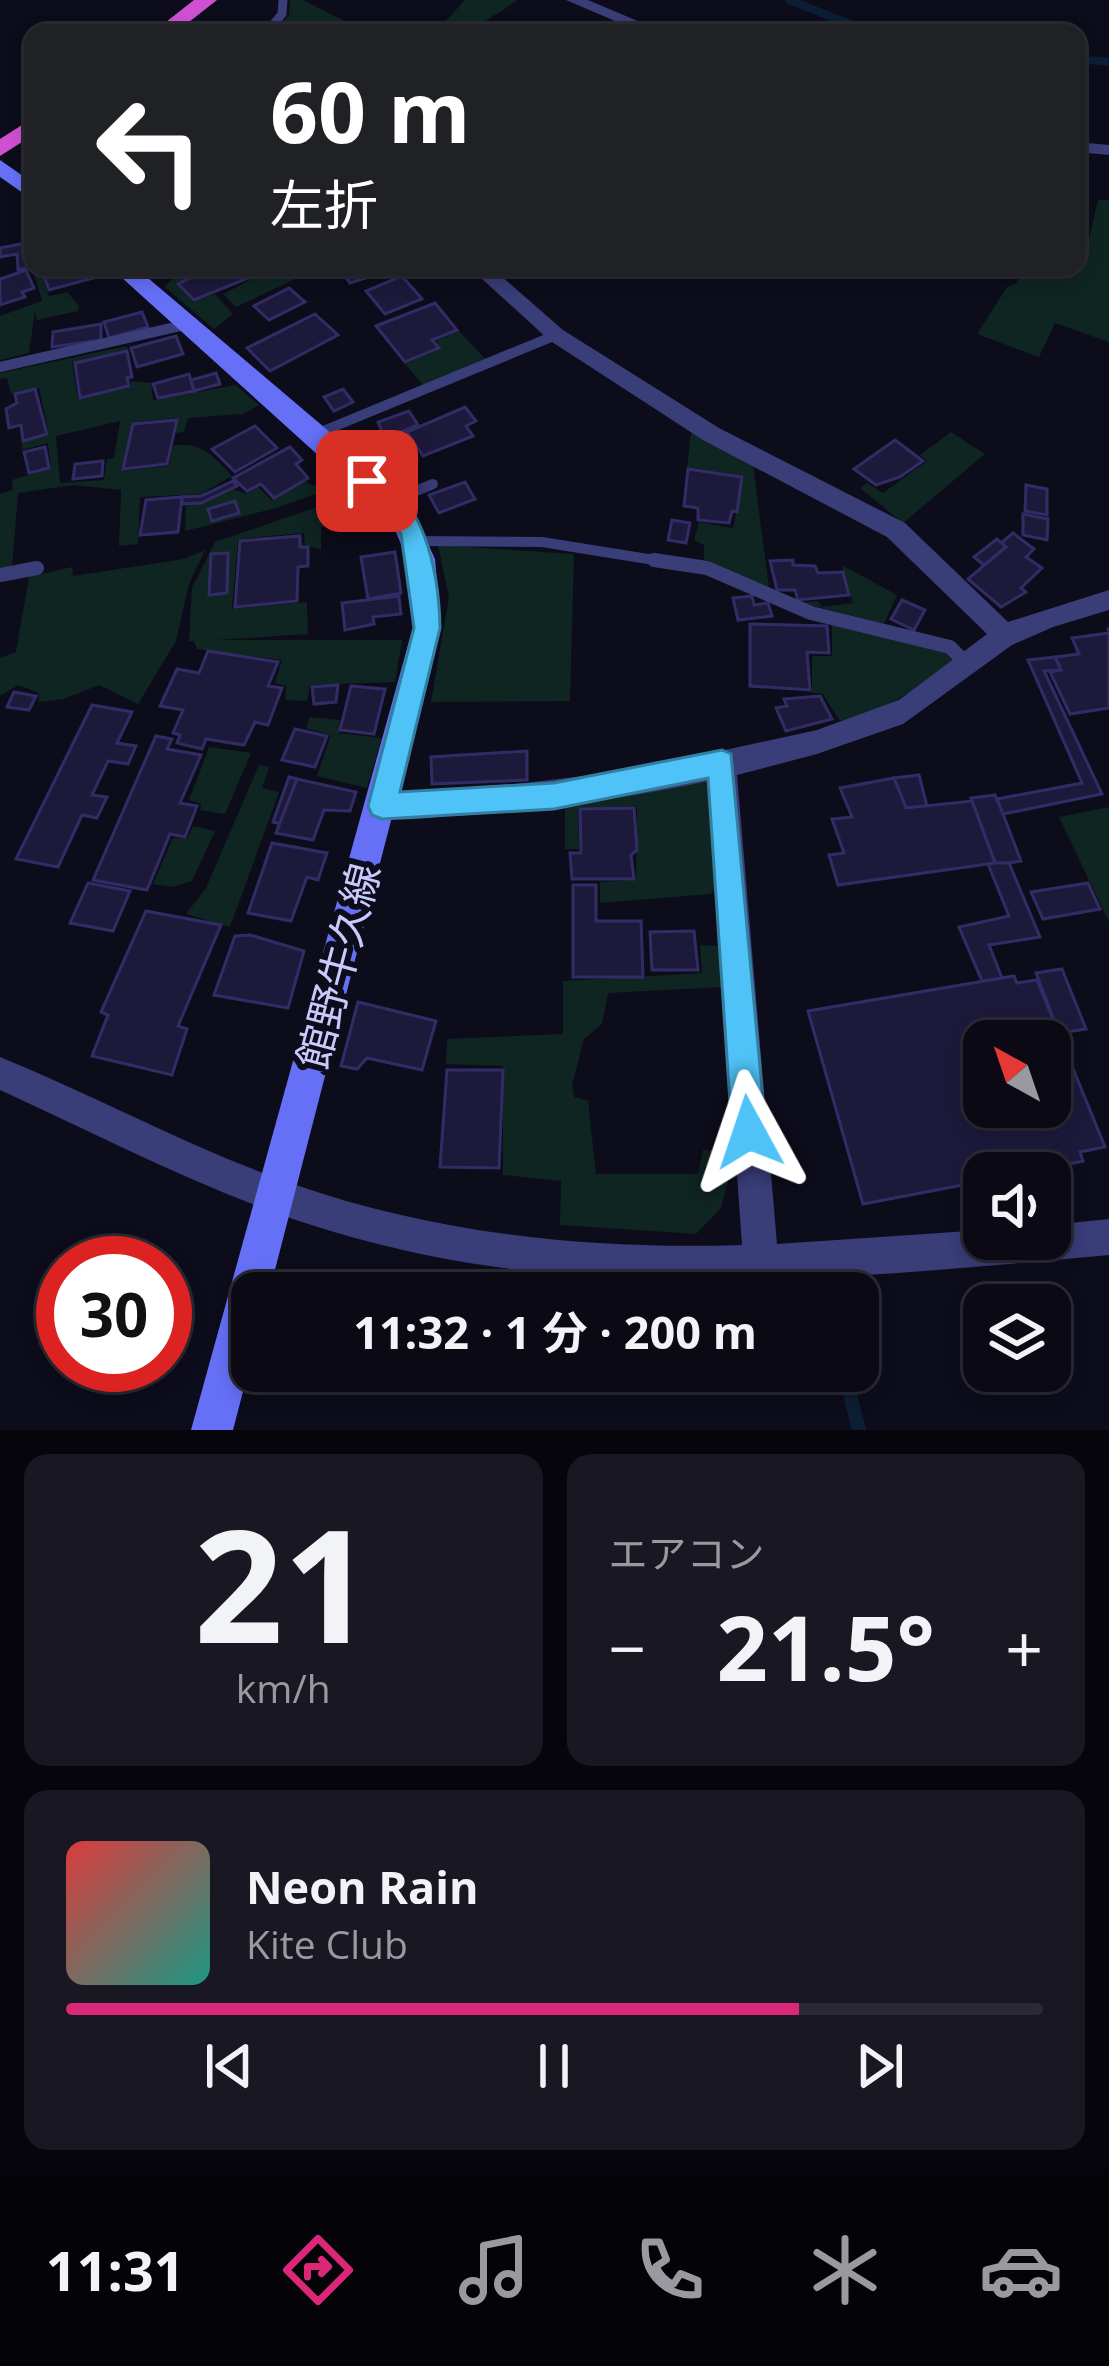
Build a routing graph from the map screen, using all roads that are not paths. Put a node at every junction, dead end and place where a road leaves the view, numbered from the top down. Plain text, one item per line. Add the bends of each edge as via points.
1 (207, 0) edge
2 (574, 0) edge
3 (183, 24) edge
4 (635, 24) edge
5 (0, 166) edge
6 (24, 186) edge
7 (132, 276) edge
8 (489, 276) edge
9 (189, 324) junction
10 (556, 335) junction
11 (0, 367) edge
12 (316, 434) junction
13 (434, 484) dead end
14 (389, 502) junction
15 (416, 541) junction
16 (37, 568) dead end
17 (0, 575) edge
18 (1109, 601) edge
19 (1005, 636) junction
20 (968, 665) junction
21 (722, 763) junction
22 (382, 806) junction
23 (0, 1073) edge
24 (278, 1197) junction
25 (1109, 1237) edge
26 (761, 1264) junction
27 (212, 1430) edge

1 - 3 highway
2 - 4 street
5 - 6 main road
7 - 9 main road, 館野牛久線
8 - 10 street
9 - 11 lane
9 - 12 main road, 館野牛久線
10 - 12 lane
10 - 19 street via 711,434 896,530
12 - 14 main road, 館野牛久線
13 - 14 lane
14 - 15 main road, 館野牛久線
15 - 20 lane via 542,542 695,565 811,613 950,647
15 - 22 main road, 館野牛久線 via 427,628
16 - 17 lane
18 - 19 street
19 - 20 street
20 - 21 street via 926,700 878,722
21 - 22 street via 554,796
21 - 26 street
22 - 24 main road, 館野牛久線
23 - 24 street
24 - 26 street via 426,1240 518,1256
24 - 27 main road, 館野牛久線
25 - 26 street

